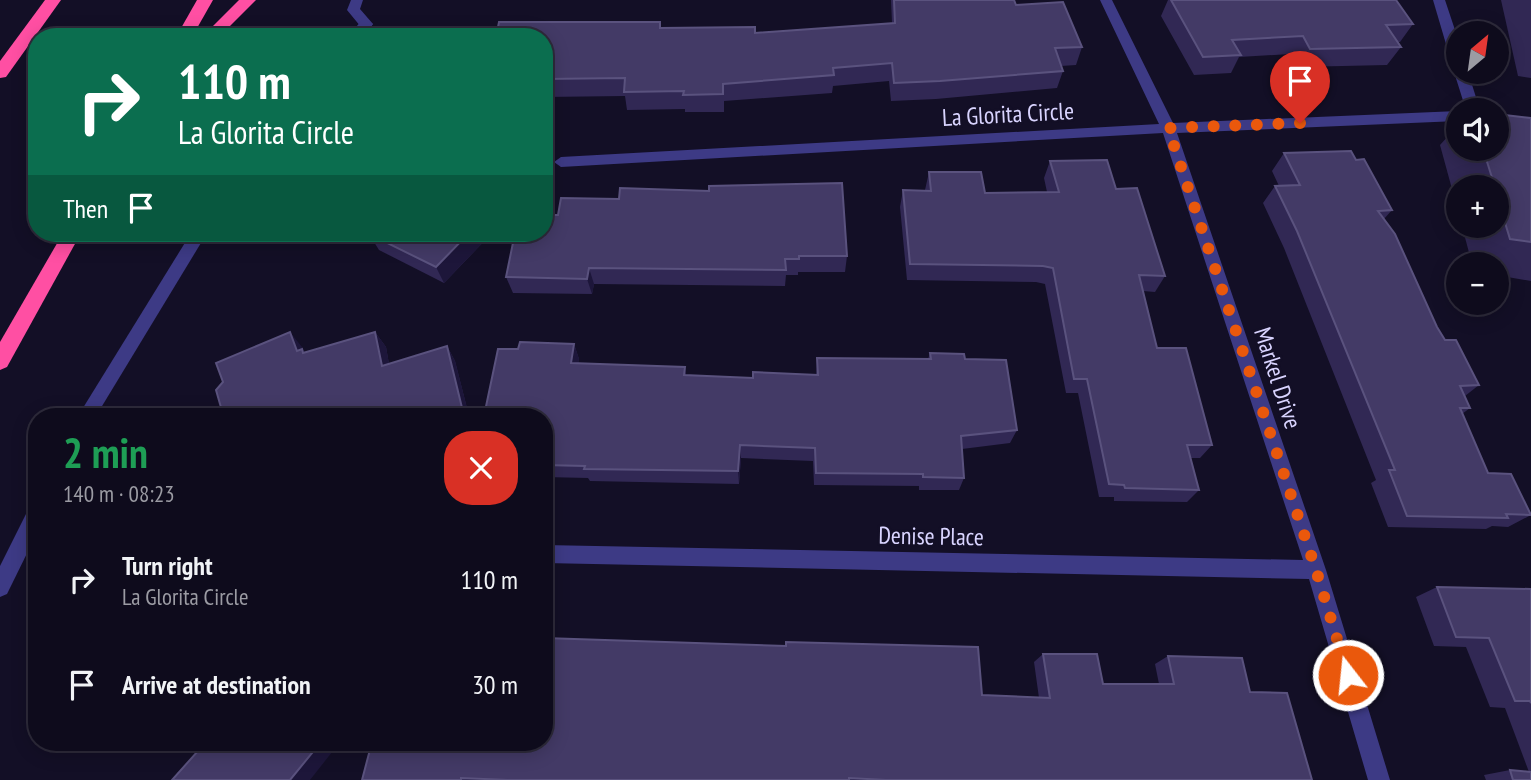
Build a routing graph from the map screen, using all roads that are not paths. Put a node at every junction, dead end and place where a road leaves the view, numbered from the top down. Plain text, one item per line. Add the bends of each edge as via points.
1 (53, 0) edge
2 (205, 0) edge
3 (248, 0) edge
4 (357, 0) edge
5 (1106, 0) edge
6 (1439, 0) edge
7 (1446, 22) edge
8 (33, 28) edge
9 (189, 28) edge
10 (219, 28) edge
11 (362, 28) edge
12 (28, 34) edge
13 (0, 73) edge
14 (1446, 116) edge
15 (1168, 128) junction
16 (561, 162) dead end
17 (67, 242) edge
18 (193, 242) edge
19 (0, 361) edge
20 (92, 408) edge
21 (28, 530) edge
22 (553, 554) edge
23 (1316, 570) junction
24 (0, 587) edge
25 (1379, 780) edge

1 - 8 highway
2 - 9 highway
3 - 10 highway
4 - 11 street via 353,10 366,24
5 - 15 street, Markel Drive
6 - 7 street
12 - 13 highway
14 - 15 street, La Glorita Circle
15 - 16 street, La Glorita Circle
15 - 23 street, Markel Drive
17 - 19 highway
18 - 20 street
21 - 24 street
22 - 23 street, Denise Place
23 - 25 street, Markel Drive

